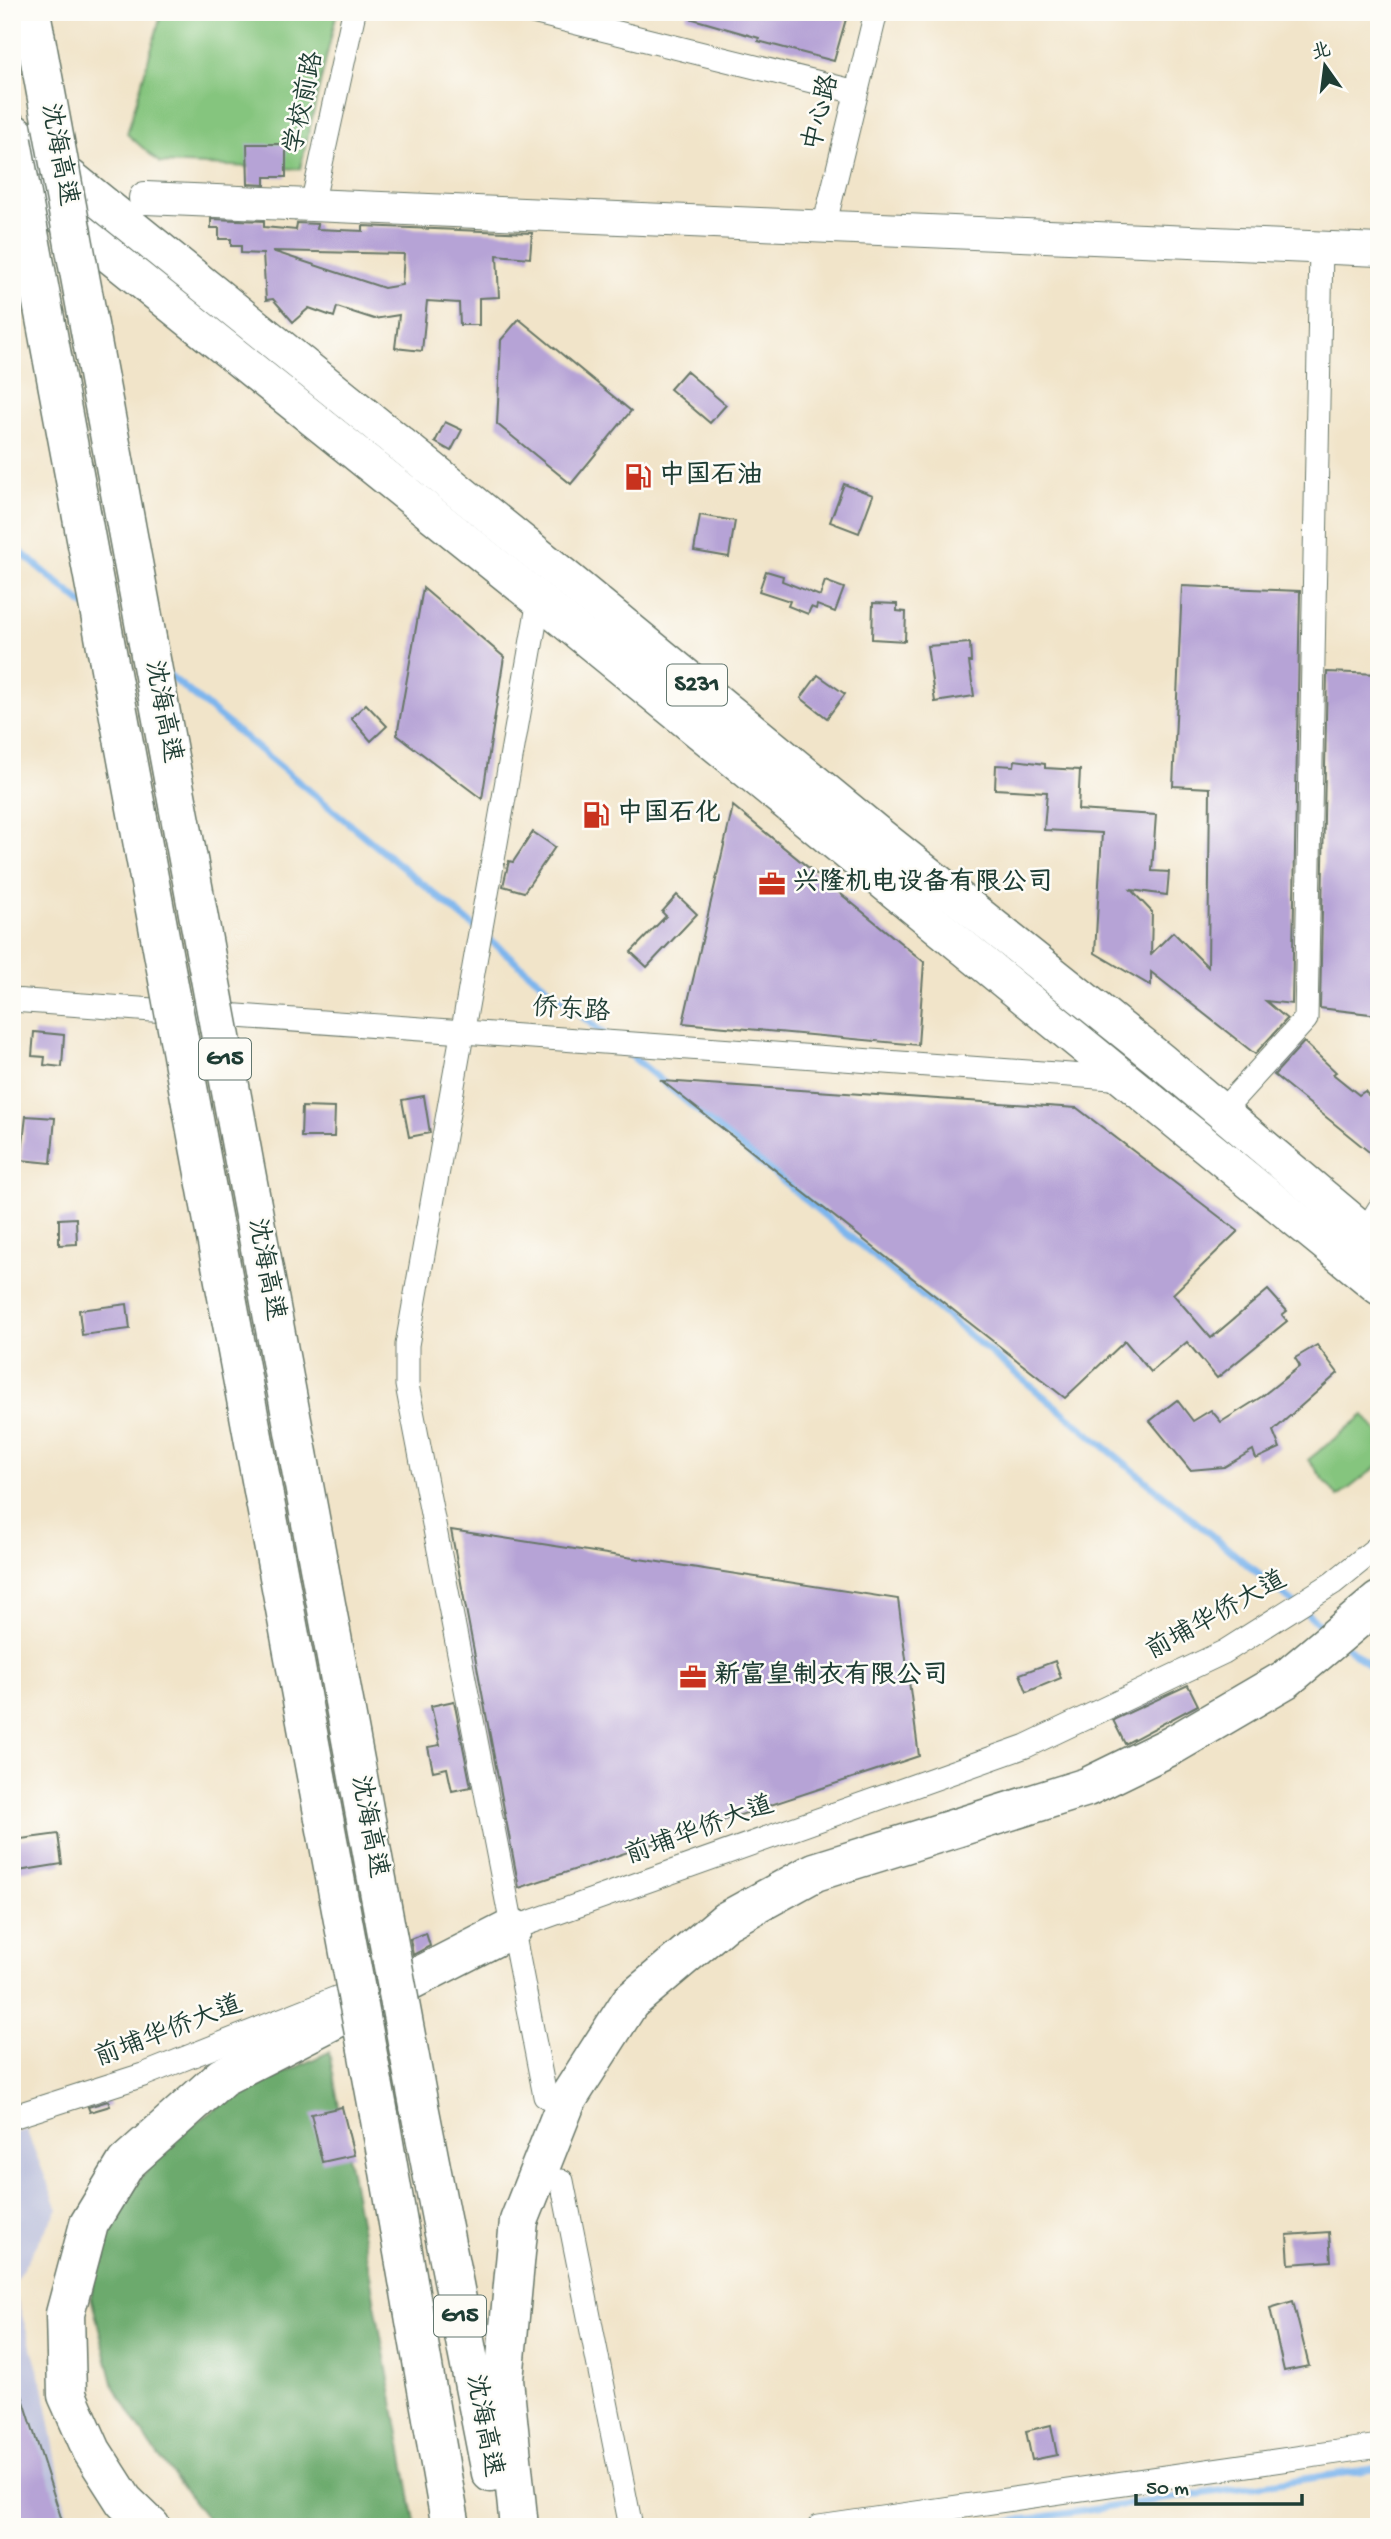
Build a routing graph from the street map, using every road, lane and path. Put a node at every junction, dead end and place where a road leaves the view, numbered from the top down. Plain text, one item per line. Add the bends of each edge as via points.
1 (31, 12) edge
2 (354, 12) edge
3 (533, 12) edge
4 (876, 12) edge
5 (856, 92) junction
6 (12, 130) edge
7 (12, 141) edge
8 (12, 177) edge
9 (145, 198) dead end
10 (312, 205) junction
11 (824, 227) junction
12 (1321, 248) junction
13 (1379, 250) edge
14 (539, 600) junction
15 (12, 1000) edge
16 (463, 1032) junction
17 (1126, 1079) junction
18 (1222, 1111) junction
19 (1374, 1228) edge
20 (1379, 1287) edge
21 (1379, 1546) edge
22 (1379, 1601) edge
23 (513, 1928) junction
24 (545, 2096) dead end
25 (12, 2117) edge
26 (562, 2181) dead end
27 (1379, 2446) edge
28 (151, 2527) edge
29 (451, 2527) edge
30 (502, 2527) edge
31 (519, 2527) edge
32 (631, 2527) edge
33 (819, 2527) edge

1 - 30 highway, 沈海高速 / G15, bridge via 419,2106
2 - 10 street, 学校前路
3 - 5 street
4 - 5 street, 中心路
5 - 11 street, 中心路
6 - 18 main road, S231
7 - 29 highway, 沈海高速 / G15, bridge via 379,2114
8 - 14 main road, S231
9 - 10 street
10 - 11 street
11 - 12 street
12 - 13 street
12 - 18 street via 1306,1019
14 - 16 street
14 - 17 main road, S231
15 - 16 street, 侨东路
16 - 17 street, 侨东路
16 - 23 street via 407,1345 407,1385
17 - 20 main road, S231
18 - 19 main road, S231
21 - 23 street, 前埔华侨大道 via 1333,1583 1224,1652 1026,1746
22 - 31 highway via 1286,1679 1173,1745 1087,1787 815,1872 726,1921 630,2002 567,2100 519,2221 504,2380
23 - 24 street
23 - 25 street, 前埔华侨大道 via 143,2075
23 - 28 highway via 222,2077 126,2163 89,2224 65,2314 67,2395 92,2451 124,2501
26 - 32 street
27 - 33 street

